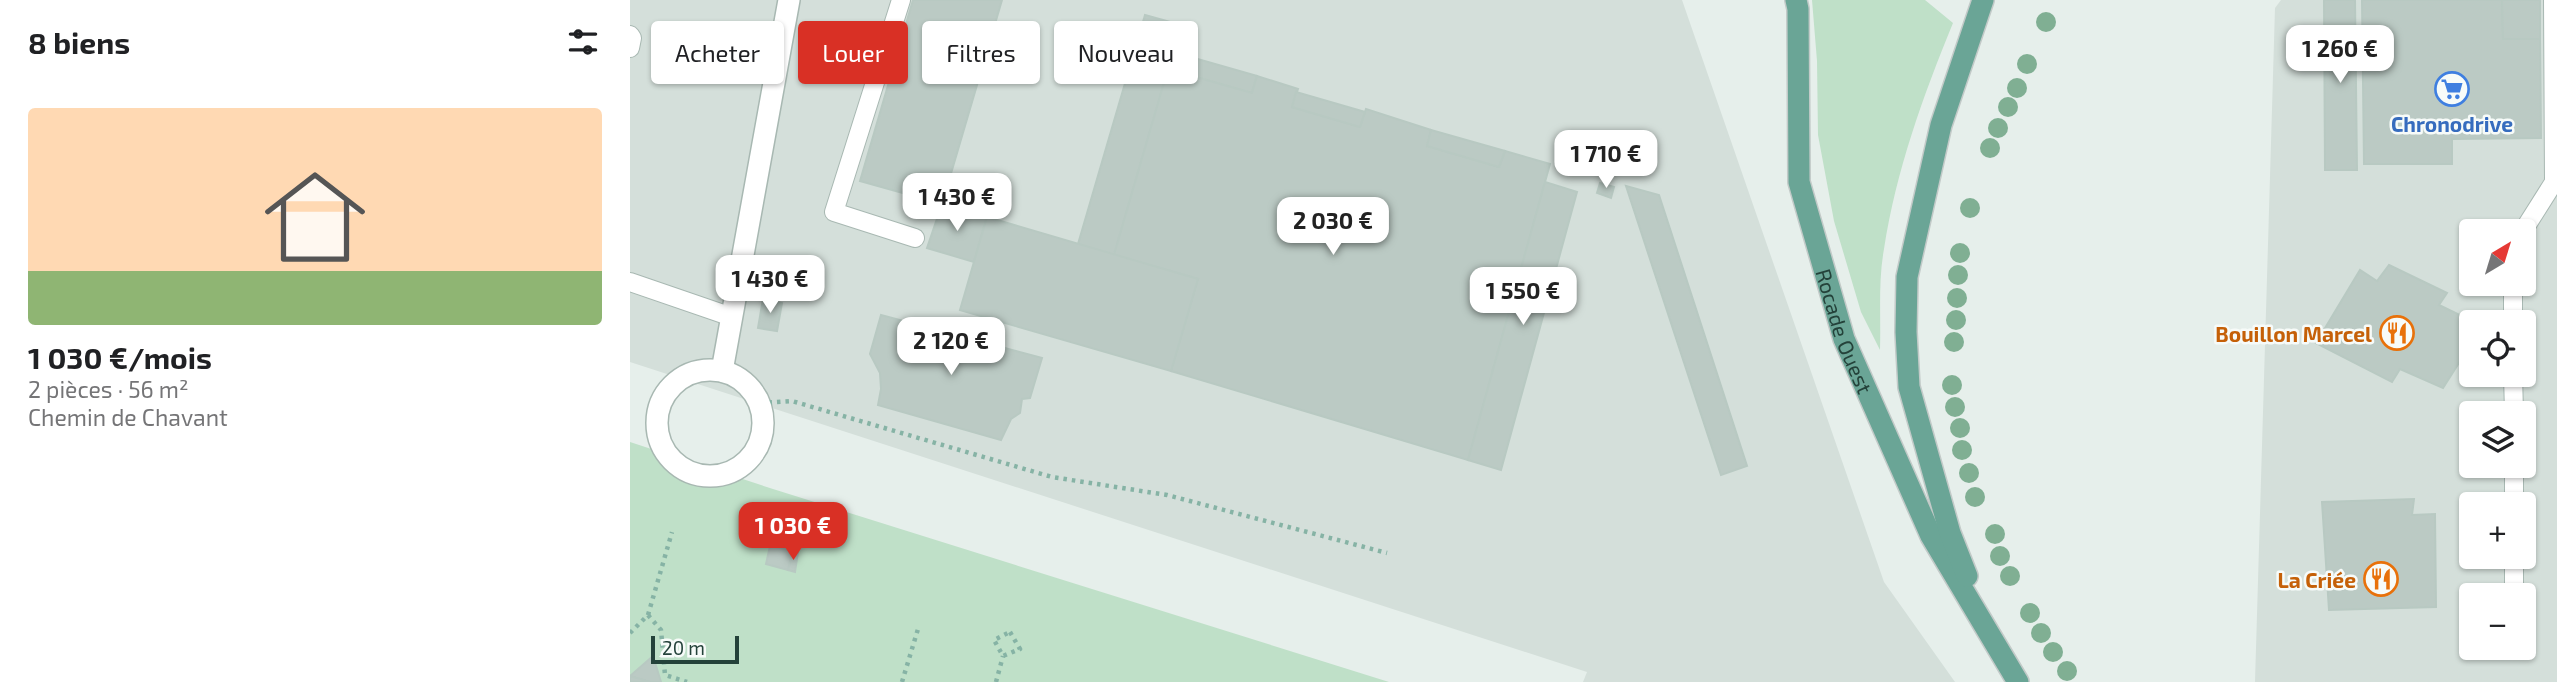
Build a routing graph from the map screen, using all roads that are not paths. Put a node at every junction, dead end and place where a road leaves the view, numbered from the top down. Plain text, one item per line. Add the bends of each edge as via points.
1 (789, 0) edge
2 (901, 0) edge
3 (1796, 0) edge
4 (1983, 0) edge
5 (2553, 0) edge
6 (630, 35) edge
7 (630, 48) edge
8 (2531, 219) edge
9 (915, 238) dead end
10 (630, 282) edge
11 (732, 317) junction
12 (722, 371) junction
13 (1989, 633) junction
14 (2018, 682) edge

1 - 11 street
2 - 9 lane via 834,212
3 - 13 main road, Rocade Ouest via 1799,182 1844,339 1931,536
4 - 13 main road, Rocade Ouest via 1941,125 1907,277 1906,332 1909,387 1928,460 1950,533
5 - 8 lane via 2554,182
6 - 7 lane
10 - 11 lane
11 - 12 street
12 - 12 street via 687,374 661,400 658,436 665,452 677,466 694,474 727,473 742,465 761,437 760,404 751,389
13 - 14 main road, Rocade Ouest

